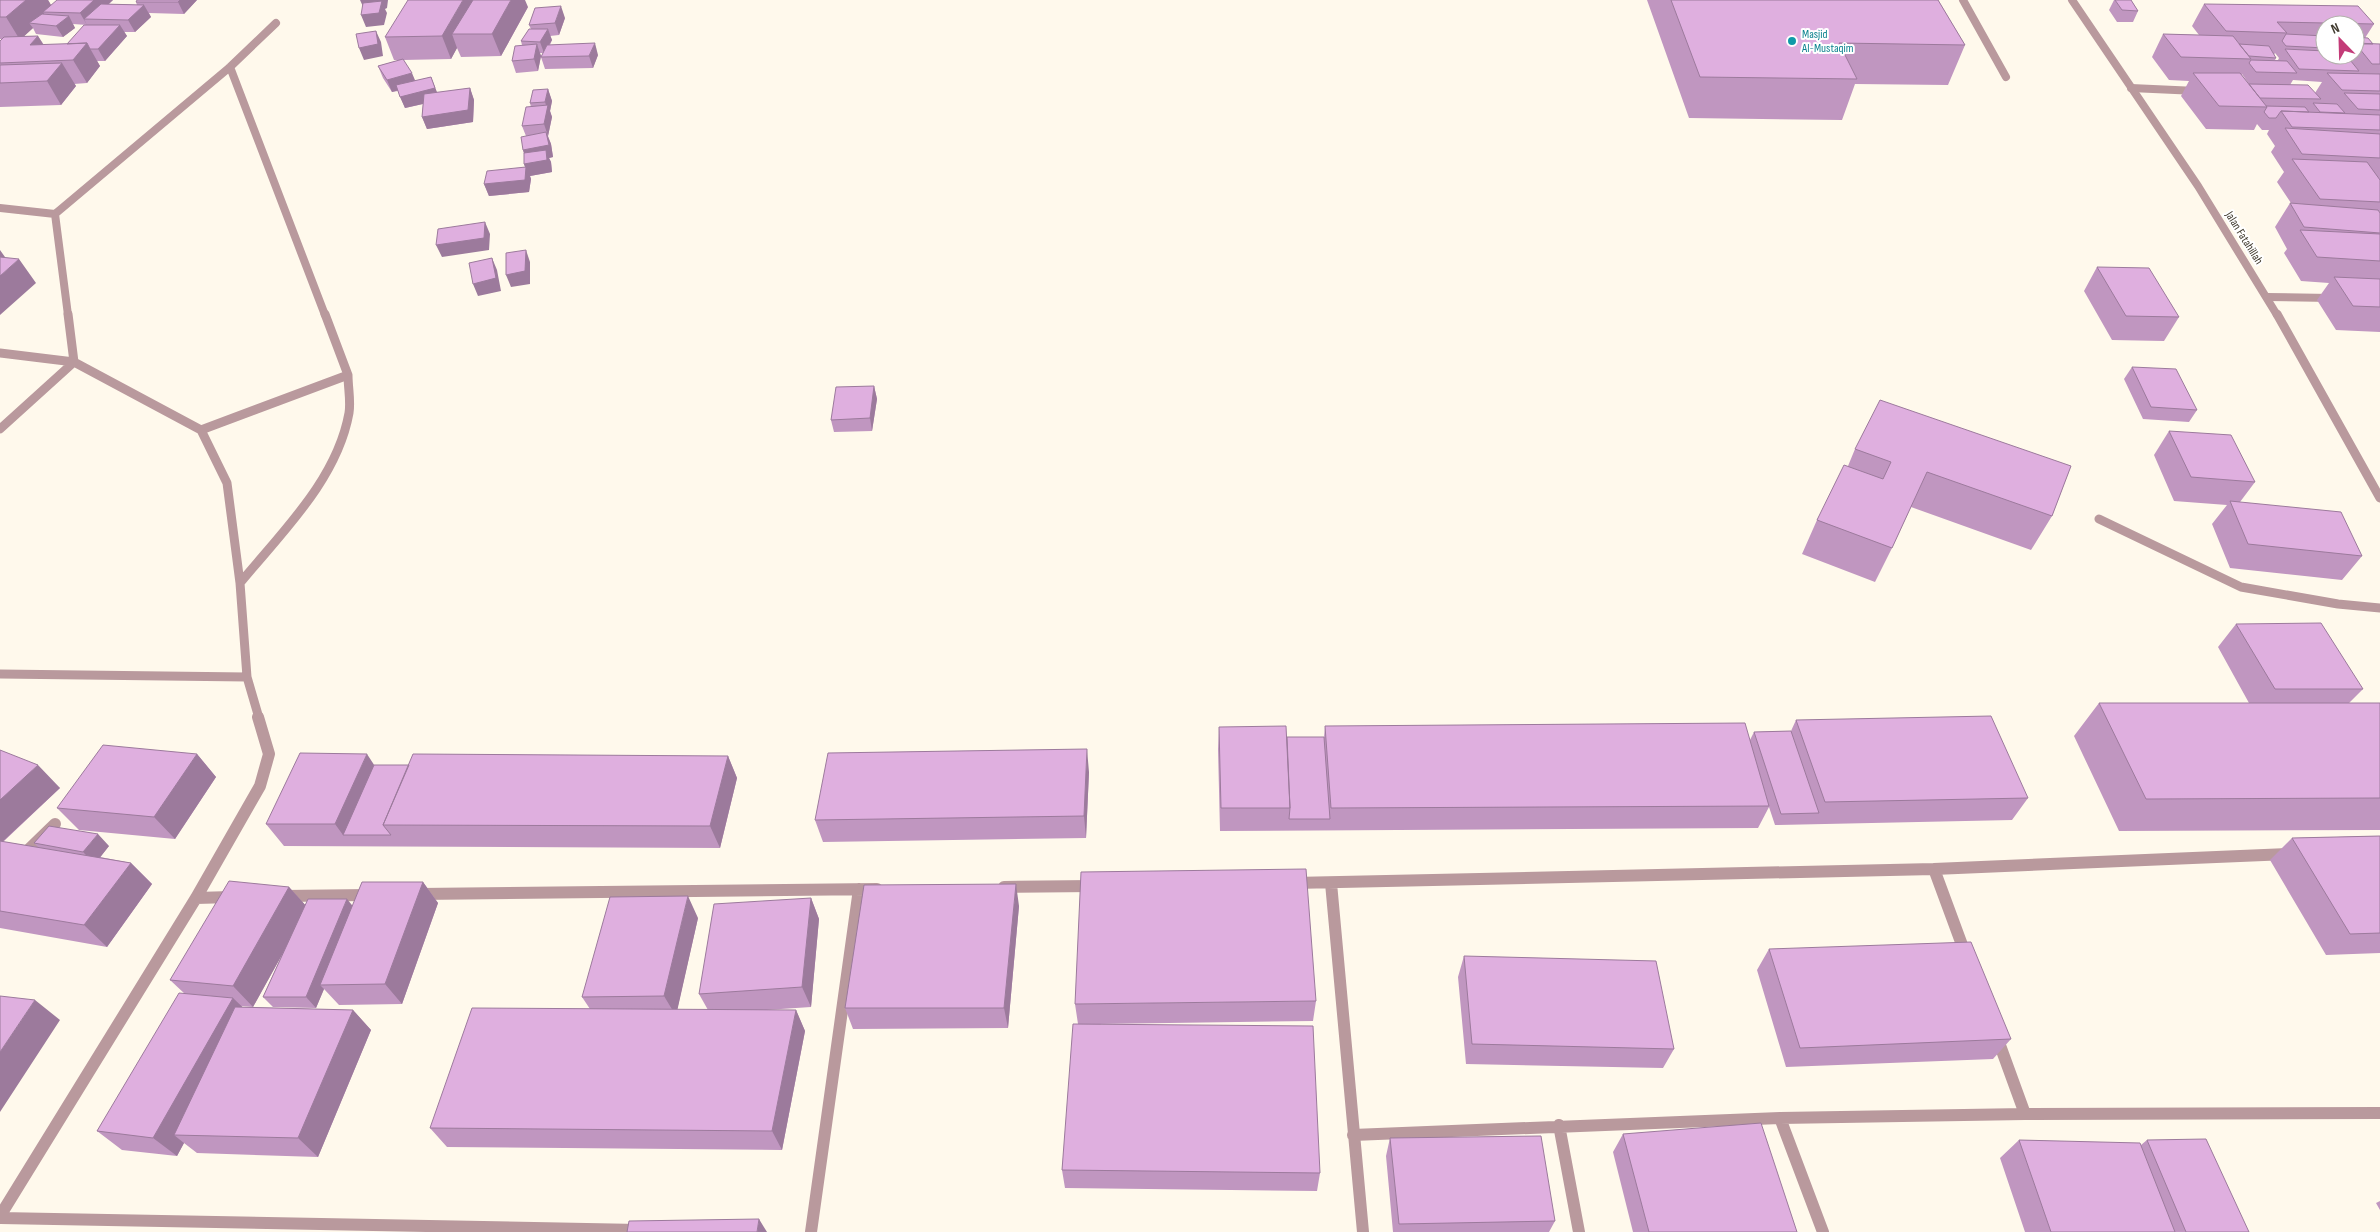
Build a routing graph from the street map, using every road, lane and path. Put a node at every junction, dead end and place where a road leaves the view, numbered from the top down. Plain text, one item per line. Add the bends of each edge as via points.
1 (1963, 0) edge
2 (2072, 0) edge
3 (276, 23) dead end
4 (230, 67) junction
5 (2006, 78) dead end
6 (2131, 88) junction
7 (2209, 92) edge
8 (0, 208) edge
9 (55, 214) junction
10 (2267, 297) junction
11 (2342, 298) edge
12 (0, 352) edge
13 (74, 362) junction
14 (348, 375) junction
15 (0, 429) edge
16 (201, 430) junction
17 (2376, 484) edge
18 (2380, 498) edge
19 (2099, 518) dead end
20 (240, 583) junction
21 (2380, 608) edge
22 (0, 674) edge
23 (247, 677) junction
24 (55, 824) dead end
25 (2301, 854) edge
26 (14, 863) edge
27 (1934, 869) junction
28 (1331, 882) junction
29 (1282, 883) edge
30 (1105, 886) edge
31 (987, 888) edge
32 (859, 889) junction
33 (889, 889) edge
34 (383, 895) edge
35 (403, 895) edge
36 (274, 896) edge
37 (245, 897) edge
38 (196, 898) junction
39 (1971, 969) edge
40 (1991, 1023) edge
41 (2380, 1113) edge
42 (2025, 1114) junction
43 (1780, 1118) junction
44 (1559, 1125) junction
45 (1353, 1135) junction
46 (0, 1217) edge
47 (653, 1230) edge
48 (811, 1232) edge
49 (1363, 1232) edge
50 (1579, 1232) edge
51 (1823, 1232) edge

1 - 5 street
2 - 6 street, Jalan Fatahillah
3 - 4 street
4 - 9 street
4 - 14 street
6 - 7 street
6 - 10 street, Jalan Fatahillah via 2198,186
8 - 9 street
9 - 13 street
10 - 11 street
10 - 17 street, Jalan Fatahillah
12 - 13 street
13 - 15 street
13 - 16 street
14 - 16 street
14 - 20 street via 349,413 339,449 313,490
16 - 20 street via 227,483
17 - 18 street, Jalan Fatahillah
19 - 21 street via 2241,587
20 - 23 street
22 - 23 street
23 - 38 street via 269,754 266,771
24 - 26 street
25 - 27 street
27 - 28 street
27 - 39 street
28 - 29 street
28 - 45 street
30 - 31 street
32 - 33 street
32 - 35 street
32 - 48 street
34 - 36 street
37 - 38 street
38 - 46 street
40 - 42 street
41 - 42 street
42 - 43 street
43 - 44 street
43 - 51 street
44 - 45 street
44 - 50 street
45 - 49 street
46 - 47 street

